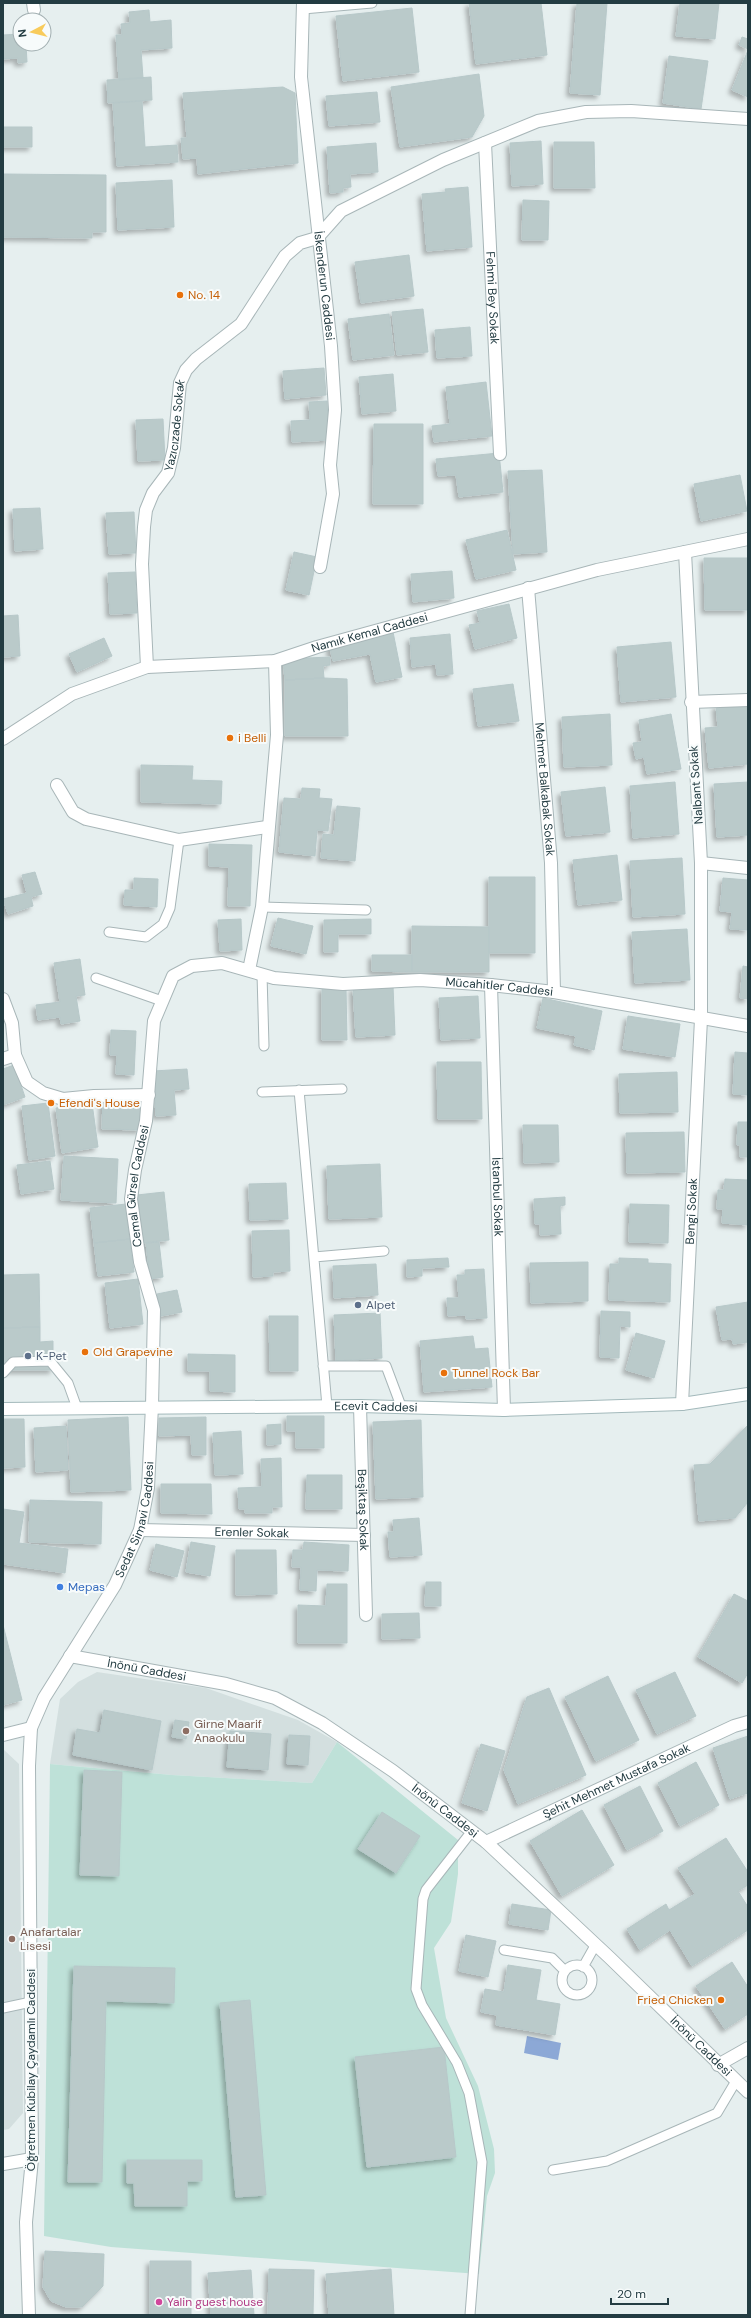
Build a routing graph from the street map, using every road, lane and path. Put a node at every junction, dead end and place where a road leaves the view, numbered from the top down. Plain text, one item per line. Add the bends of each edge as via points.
1 (372, 3) edge
2 (303, 6) edge
3 (748, 119) edge
4 (484, 143) junction
5 (317, 238) junction
6 (500, 454) dead end
7 (748, 539) edge
8 (684, 552) junction
9 (320, 568) dead end
10 (528, 588) junction
11 (275, 661) junction
12 (147, 667) junction
13 (748, 700) edge
14 (691, 702) junction
15 (3, 739) edge
16 (57, 785) dead end
17 (267, 827) junction
18 (178, 840) junction
19 (701, 863) junction
20 (748, 868) edge
21 (262, 907) junction
22 (366, 910) dead end
23 (109, 932) dead end
24 (249, 970) junction
25 (262, 974) junction
26 (96, 978) dead end
27 (491, 985) junction
28 (554, 992) junction
29 (3, 999) edge
30 (162, 1001) junction
31 (701, 1019) junction
32 (748, 1026) edge
33 (264, 1046) dead end
34 (15, 1055) junction
35 (3, 1059) edge
36 (342, 1089) dead end
37 (300, 1090) junction
38 (262, 1092) dead end
39 (149, 1095) junction
40 (384, 1251) dead end
41 (314, 1257) junction
42 (323, 1366) junction
43 (3, 1373) edge
44 (748, 1394) edge
45 (682, 1404) junction
46 (152, 1406) junction
47 (327, 1406) junction
48 (360, 1406) junction
49 (401, 1406) junction
50 (77, 1408) junction
51 (3, 1409) edge
52 (504, 1410) junction
53 (140, 1530) junction
54 (364, 1535) junction
55 (366, 1614) dead end
56 (70, 1656) junction
57 (748, 1722) edge
58 (31, 1728) junction
59 (3, 1735) edge
60 (472, 1831) junction
61 (486, 1842) junction
62 (596, 1944) junction
63 (504, 1950) dead end
64 (583, 1966) junction
65 (565, 1971) junction
66 (31, 2002) junction
67 (3, 2008) edge
68 (748, 2048) edge
69 (718, 2065) junction
70 (736, 2081) junction
71 (748, 2092) edge
72 (32, 2159) junction
73 (3, 2164) edge
74 (553, 2170) dead end
75 (29, 2315) edge
76 (470, 2315) edge

1 - 2 lane
2 - 5 street, İskenderun Caddesi via 301,77
3 - 4 street via 631,111 586,112 538,121
4 - 5 street via 341,211
4 - 6 street, Fehmi Bey Sokak
5 - 9 street, İskenderun Caddesi via 331,346 335,410 330,465 334,494
5 - 12 street, Yazıcızade Sokak via 300,243 285,256 241,324 196,359 186,370 180,383 179,413 168,473 153,493 146,510 144,527 142,564
7 - 8 street, Namık Kemal Caddesi
8 - 10 street, Namık Kemal Caddesi via 597,570
8 - 14 street, Nalbant Sokak
10 - 11 street, Namık Kemal Caddesi
10 - 28 street, Mehmet Balkabak Sokak via 551,863
11 - 12 street, Namık Kemal Caddesi
11 - 17 street via 277,735
12 - 15 street, Namık Kemal Caddesi via 72,694
13 - 14 street
14 - 19 street, Nalbant Sokak
16 - 18 street via 73,812 86,819
17 - 18 street
17 - 21 street
18 - 23 lane via 170,908 163,924 146,937
19 - 20 street
19 - 31 street, Nalbant Sokak
21 - 22 lane
21 - 24 street
24 - 25 street, Mücahitler Caddesi
24 - 30 street, Cemal Gürsel Caddesi via 222,963 192,966 173,976
25 - 27 street, Mücahitler Caddesi via 274,978 343,984 420,980
25 - 33 lane
26 - 30 lane
27 - 28 street, Mücahitler Caddesi
27 - 52 street, İstanbul Sokak
28 - 31 street, Mücahitler Caddesi
29 - 34 street via 12,1023
30 - 39 street, Cemal Gürsel Caddesi via 154,1021
31 - 32 street, Mücahitler Caddesi
31 - 45 street, Bengi Sokak
34 - 35 street
34 - 39 street via 28,1082 43,1093 64,1099
36 - 37 lane
37 - 38 lane
37 - 41 lane
39 - 46 street, Cemal Gürsel Caddesi via 131,1199 140,1262 154,1310
40 - 41 lane
41 - 42 lane
42 - 47 lane
42 - 49 lane via 386,1366
43 - 50 lane via 14,1362 50,1361 68,1383
44 - 45 street, Ecevit Caddesi
45 - 52 street, Ecevit Caddesi
46 - 47 street, Ecevit Caddesi
46 - 50 street, Ecevit Caddesi
46 - 53 street, Sedat Simavi Caddesi via 148,1488
47 - 48 street, Ecevit Caddesi
48 - 49 street, Ecevit Caddesi
48 - 54 street, Beşiktaş Sokak
49 - 52 street, Ecevit Caddesi
50 - 51 street, Ecevit Caddesi
53 - 54 street, Erenler Sokak
53 - 56 street, Sedat Simavi Caddesi via 115,1585
54 - 55 street, Beşiktaş Sokak
56 - 58 street, Sedat Simavi Caddesi via 44,1698
56 - 60 street, İnönü Caddesi via 226,1684 275,1698 322,1723 393,1771
57 - 61 street, Şehit Mehmet Mustafa Sokak via 734,1726
58 - 59 street
58 - 66 street, Öğretmen Kubilay Çaydamlı Caddesi
60 - 61 street, İnönü Caddesi
60 - 76 lane via 426,1890 423,1899 416,1989 422,2005 457,2063 469,2093 482,2162
61 - 62 street, İnönü Caddesi
62 - 64 lane
62 - 69 street, İnönü Caddesi
63 - 65 lane via 552,1958
64 - 65 lane via 577,1965
64 - 65 lane via 589,1970 592,1983 584,1994 571,1994 566,1990 563,1984
66 - 67 lane
66 - 72 street, Öğretmen Kubilay Çaydamlı Caddesi
68 - 69 street
69 - 70 street, İnönü Caddesi
70 - 71 street, İnönü Caddesi
70 - 74 lane via 717,2114 607,2161
72 - 73 street
72 - 75 street, Öğretmen Kubilay Çaydamlı Caddesi via 26,2222

